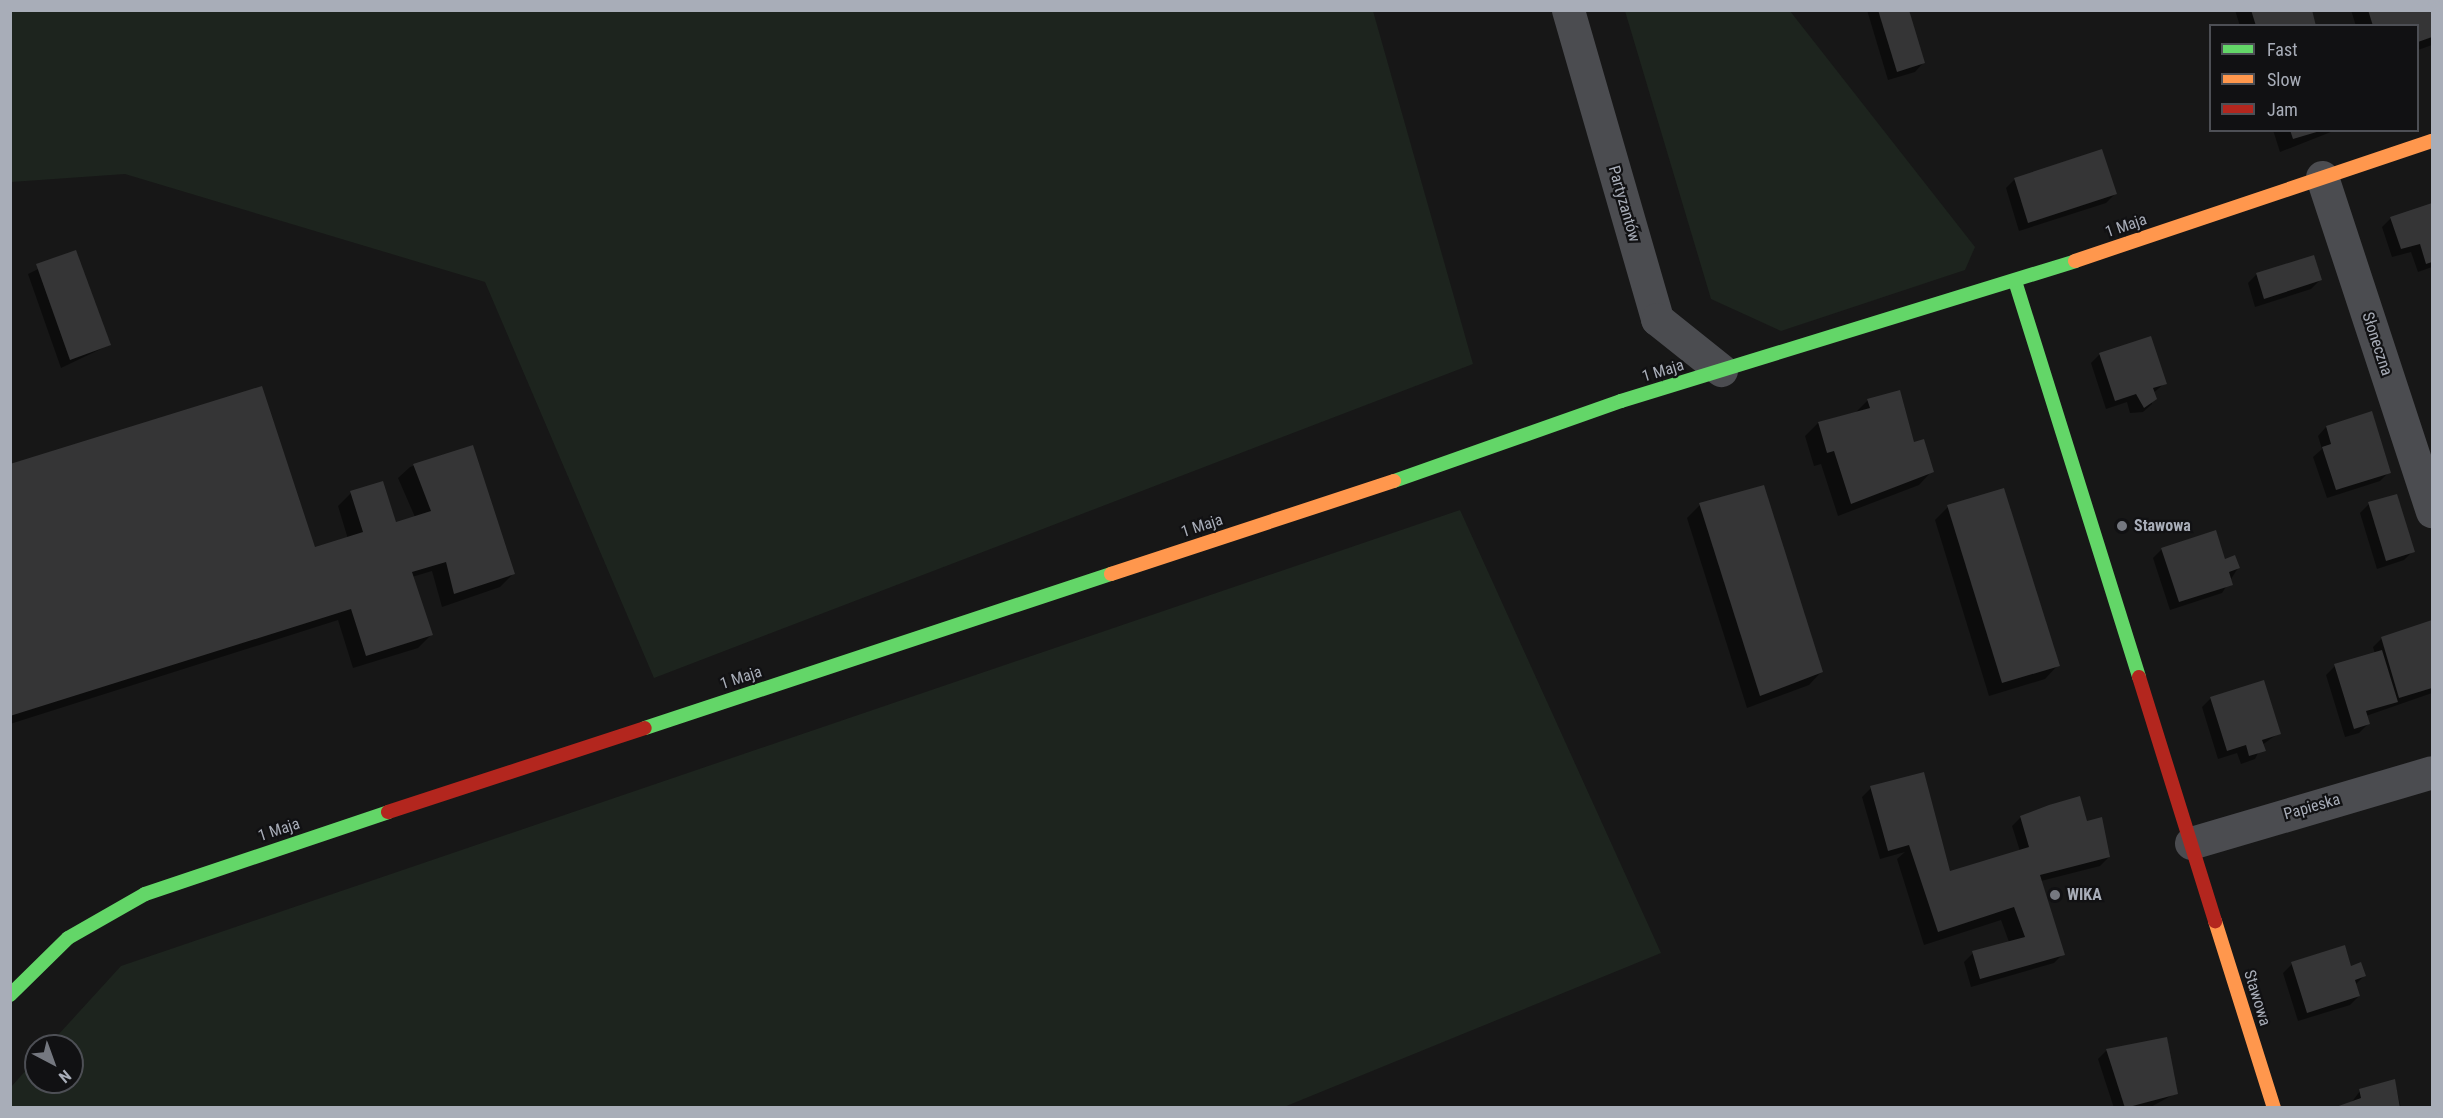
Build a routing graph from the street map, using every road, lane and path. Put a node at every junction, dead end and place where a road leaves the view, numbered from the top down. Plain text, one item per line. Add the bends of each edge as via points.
1 (1568, 10) edge
2 (2433, 141) edge
3 (2322, 177) junction
4 (2015, 281) junction
5 (1721, 370) junction
6 (2433, 511) edge
7 (2433, 772) edge
8 (2191, 843) junction
9 (10, 995) edge
10 (2274, 1107) edge

1 - 5 street, Partyzantów via 1657,319
2 - 3 street, 1 Maja
3 - 4 street, 1 Maja
3 - 6 street, Słoneczna
4 - 5 street, 1 Maja
4 - 8 street, Stawowa
5 - 9 street, 1 Maja via 145,894 68,938
7 - 8 street, Papieska
8 - 10 street, Stawowa

